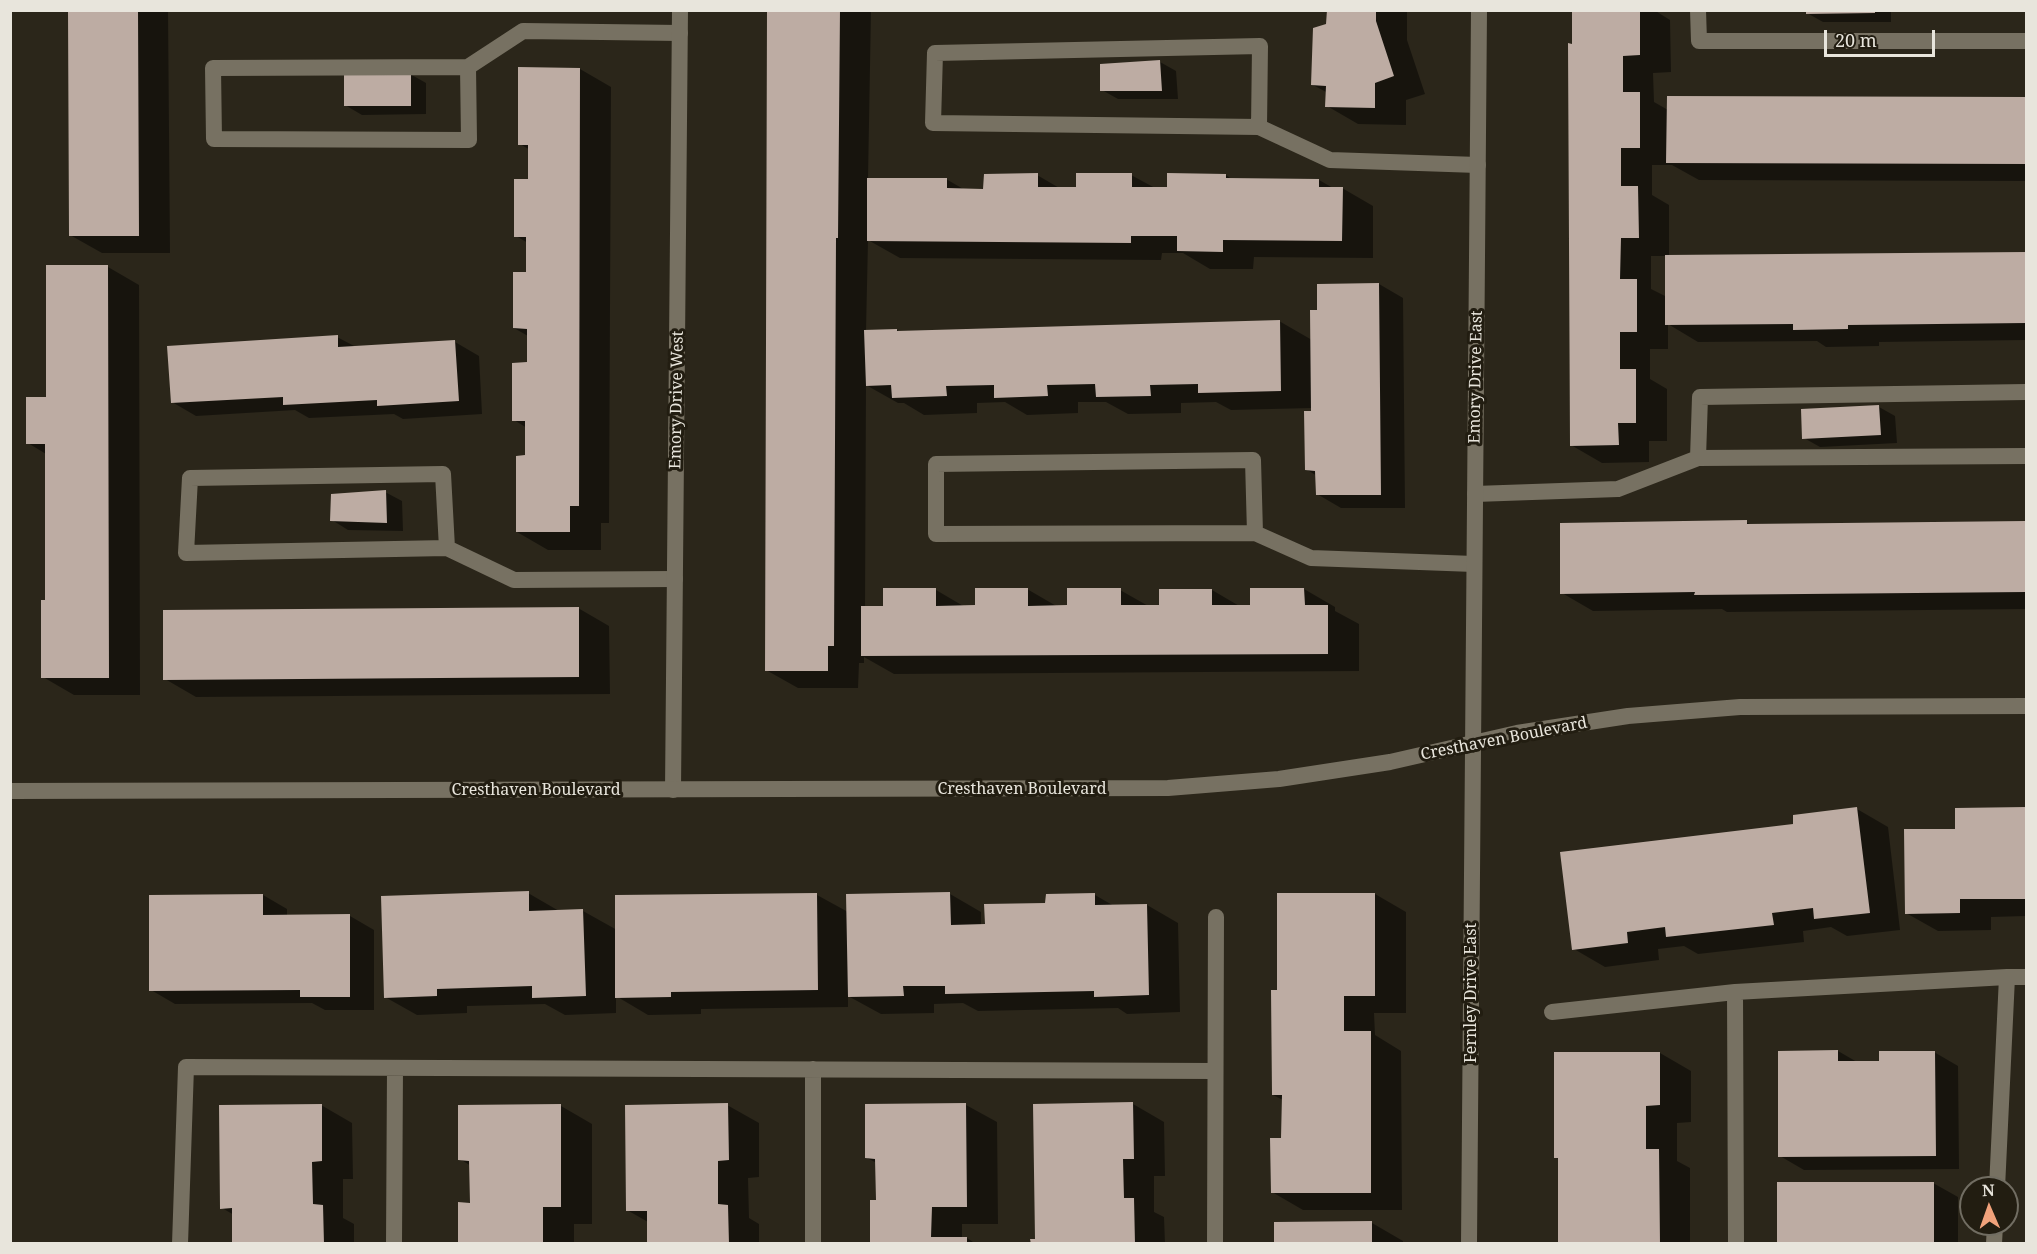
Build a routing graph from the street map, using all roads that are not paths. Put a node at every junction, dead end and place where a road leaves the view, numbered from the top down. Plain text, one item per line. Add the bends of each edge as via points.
1 (680, 10) edge
2 (1479, 10) edge
3 (1698, 10) edge
4 (680, 33) junction
5 (2026, 41) edge
6 (468, 67) junction
7 (1260, 127) junction
8 (1478, 165) junction
9 (2026, 392) edge
10 (2026, 456) edge
11 (1698, 458) junction
12 (1475, 494) junction
13 (1255, 533) junction
14 (447, 548) junction
15 (1474, 564) junction
16 (675, 579) junction
17 (2026, 706) edge
18 (1472, 743) junction
19 (673, 790) junction
20 (10, 791) edge
21 (1216, 917) dead end
22 (2007, 977) junction
23 (2026, 977) edge
24 (1736, 992) junction
25 (1552, 1012) dead end
26 (395, 1068) junction
27 (813, 1069) junction
28 (1215, 1071) junction
29 (1998, 1176) edge
30 (180, 1244) edge
31 (394, 1244) edge
32 (813, 1244) edge
33 (1215, 1244) edge
34 (1468, 1244) edge
35 (1736, 1244) edge

1 - 4 street, Emory Drive West
2 - 8 street, Emory Drive East
3 - 5 street via 1700,41
4 - 6 street via 523,31
4 - 16 street, Emory Drive West
6 - 6 street via 213,68 214,139 468,140
7 - 7 street via 1260,46 935,53 933,123
7 - 8 street via 1330,160
8 - 12 street, Emory Drive East
9 - 11 street via 1700,397
10 - 11 street
11 - 12 street via 1618,489
12 - 15 street, Emory Drive East
13 - 13 street via 1253,460 936,464 936,534
13 - 15 street via 1311,558
14 - 14 street via 443,474 190,478 186,553
14 - 16 street via 514,580
15 - 18 street, Emory Drive East
16 - 19 street, Emory Drive West
17 - 18 street, Cresthaven Boulevard via 1740,707 1628,716
18 - 19 street, Cresthaven Boulevard via 1390,762 1279,779 1168,788
18 - 34 street, Fernley Drive East
19 - 20 street, Cresthaven Boulevard
21 - 28 street
22 - 23 street
22 - 24 street
22 - 29 street
24 - 25 street
24 - 35 street
26 - 27 street
26 - 30 street via 186,1067
26 - 31 street
27 - 28 street
27 - 32 street
28 - 33 street

